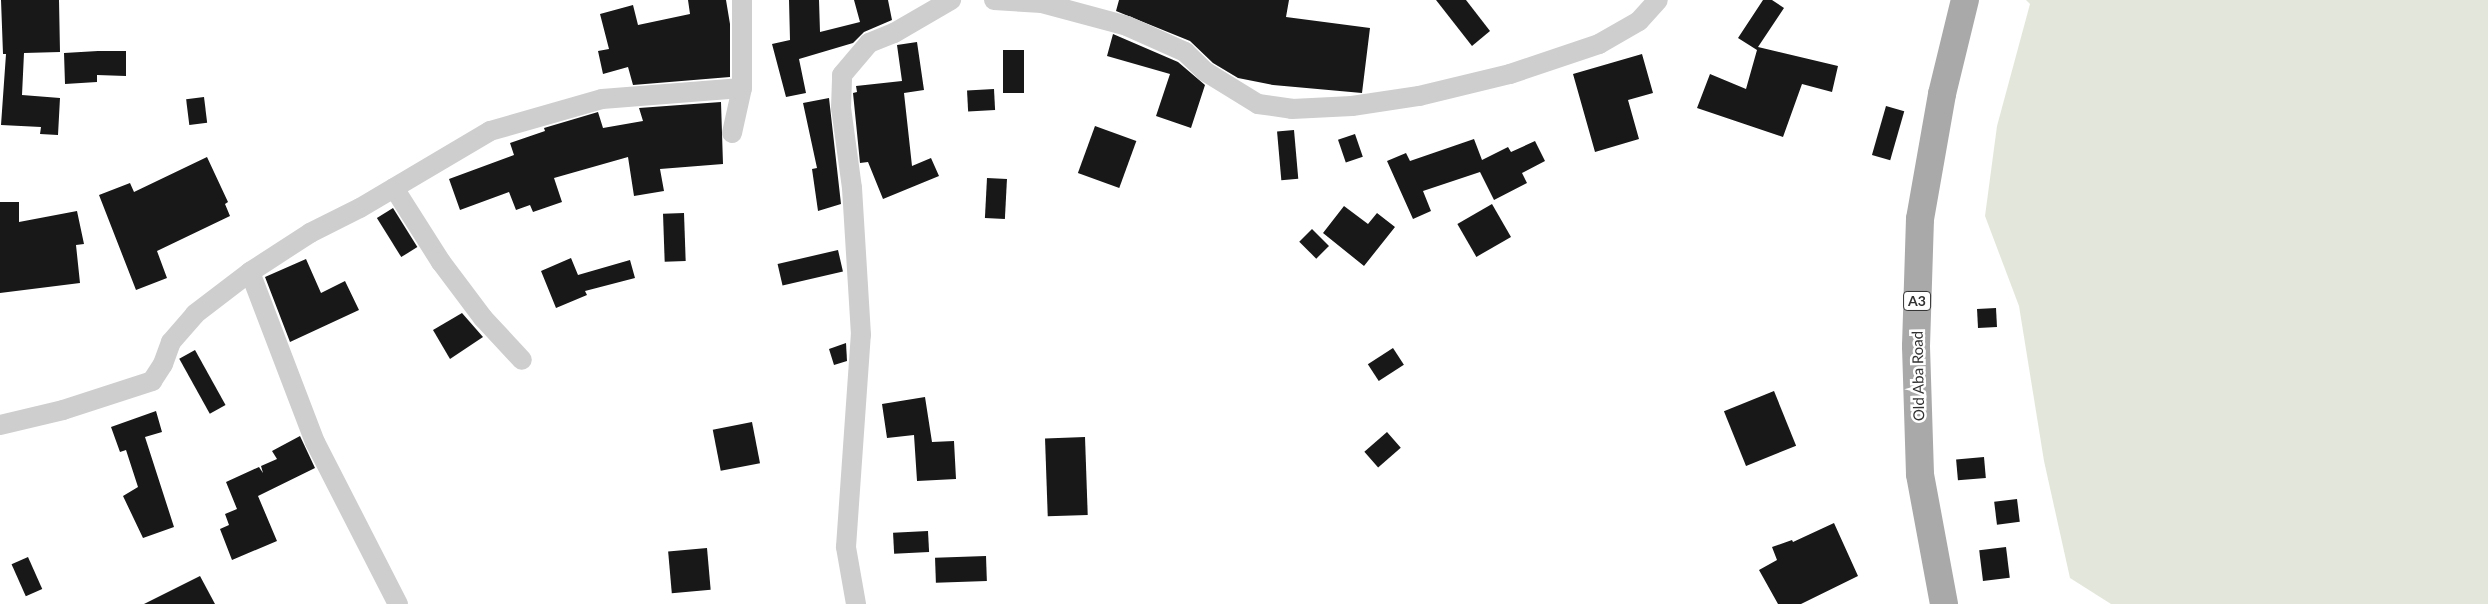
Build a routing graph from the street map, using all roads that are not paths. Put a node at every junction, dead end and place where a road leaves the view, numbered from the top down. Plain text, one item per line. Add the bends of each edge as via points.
1 (742, 0) edge
2 (950, 0) edge
3 (994, 0) edge
4 (1658, 0) edge
5 (1965, 0) edge
6 (742, 88) junction
7 (732, 133) dead end
8 (394, 188) junction
9 (250, 272) junction
10 (522, 360) dead end
11 (0, 424) edge
12 (398, 604) edge
13 (856, 604) edge
14 (1944, 604) edge

1 - 6 street
2 - 13 street via 894,33 869,43 842,75 841,108 852,188 861,335 846,547
3 - 4 street via 1042,3 1127,26 1185,52 1206,72 1258,104 1292,109 1352,106 1418,96 1510,74 1599,44 1639,22
5 - 14 main road, Old Aba Road / A3 via 1942,94 1920,219 1916,346 1920,474
6 - 7 street
6 - 8 street via 602,99 490,131
8 - 9 street via 310,233
8 - 10 street via 441,262 483,318
9 - 11 street via 195,314 171,342 152,381 63,410
9 - 12 street via 315,442

